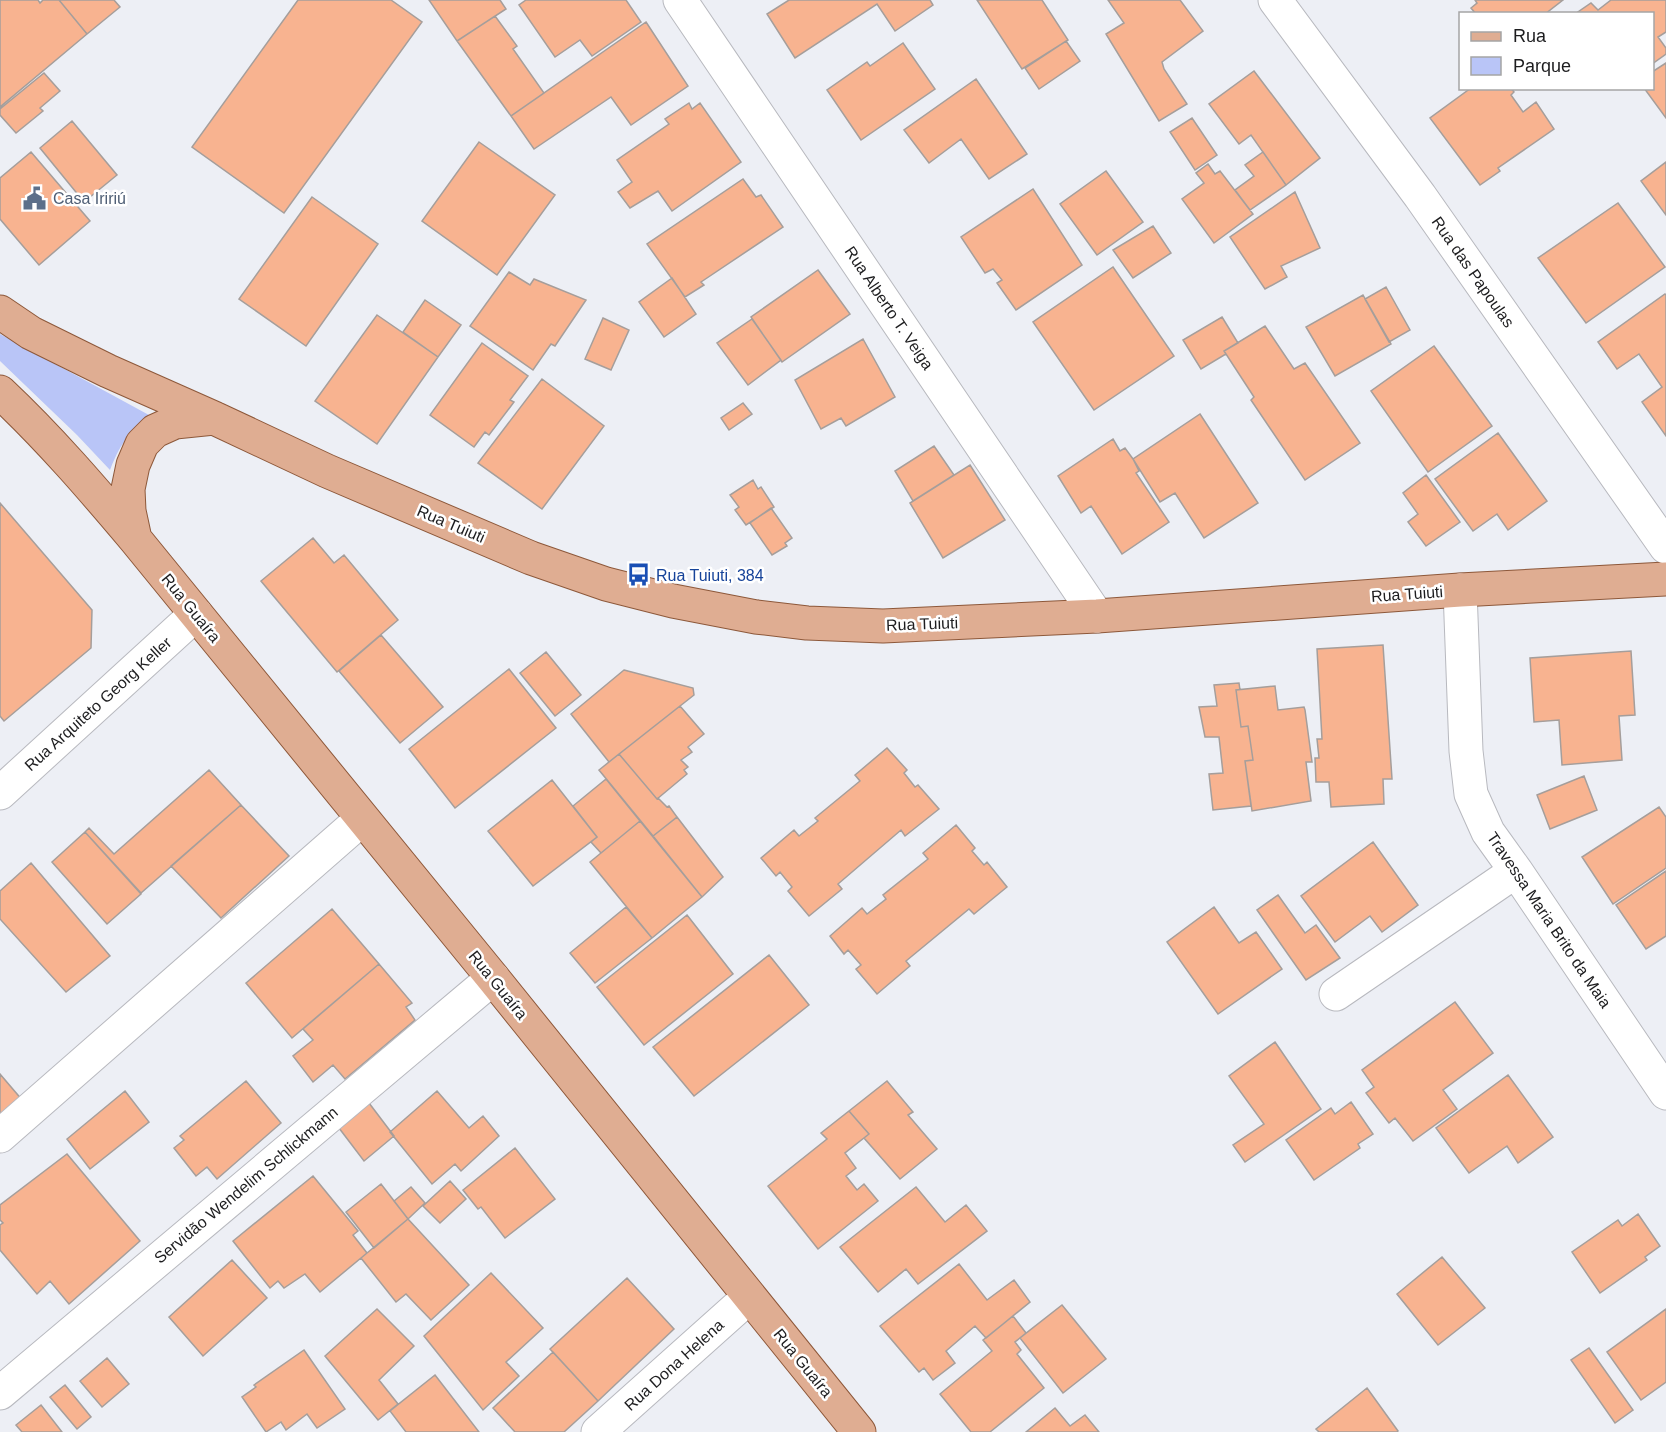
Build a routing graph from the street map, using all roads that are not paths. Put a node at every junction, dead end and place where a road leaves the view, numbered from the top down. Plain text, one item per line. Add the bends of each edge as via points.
1 (680, 0) edge
2 (1275, 0) edge
3 (0, 312) edge
4 (0, 392) edge
5 (214, 418) junction
6 (135, 539) junction
7 (1666, 547) edge
8 (1666, 579) edge
9 (1460, 590) junction
10 (196, 614) junction
11 (1097, 616) junction
12 (0, 793) edge
13 (362, 819) junction
14 (1516, 872) junction
15 (492, 978) junction
16 (1336, 994) dead end
17 (1666, 1093) edge
18 (0, 1136) edge
19 (749, 1297) junction
20 (0, 1393) edge
21 (598, 1432) edge
22 (859, 1432) edge

1 - 11 street, Rua Alberto T. Veiga
2 - 7 street, Rua das Papoulas via 1420,196
3 - 5 main road via 31,333
4 - 6 main road via 83,477
5 - 6 main road via 175,422 155,431 142,444 128,489
5 - 11 main road, Rua Tuiuti via 531,558 606,584 673,601 807,623 872,625
6 - 10 main road, Rua Guaíra
8 - 9 main road, Rua Tuiuti
9 - 11 main road, Rua Tuiuti
9 - 14 street, Travessa Maria Brito da Maia via 1471,794 1488,832
10 - 12 street, Rua Arquiteto Georg Keller
10 - 13 main road, Rua Guaíra
13 - 15 main road, Rua Guaíra
13 - 18 street
14 - 16 street
14 - 17 street, Travessa Maria Brito da Maia
15 - 19 main road, Rua Guaíra
15 - 20 street, Servidão Wendelim Schlickmann
19 - 21 street, Rua Dona Helena
19 - 22 main road, Rua Guaíra

